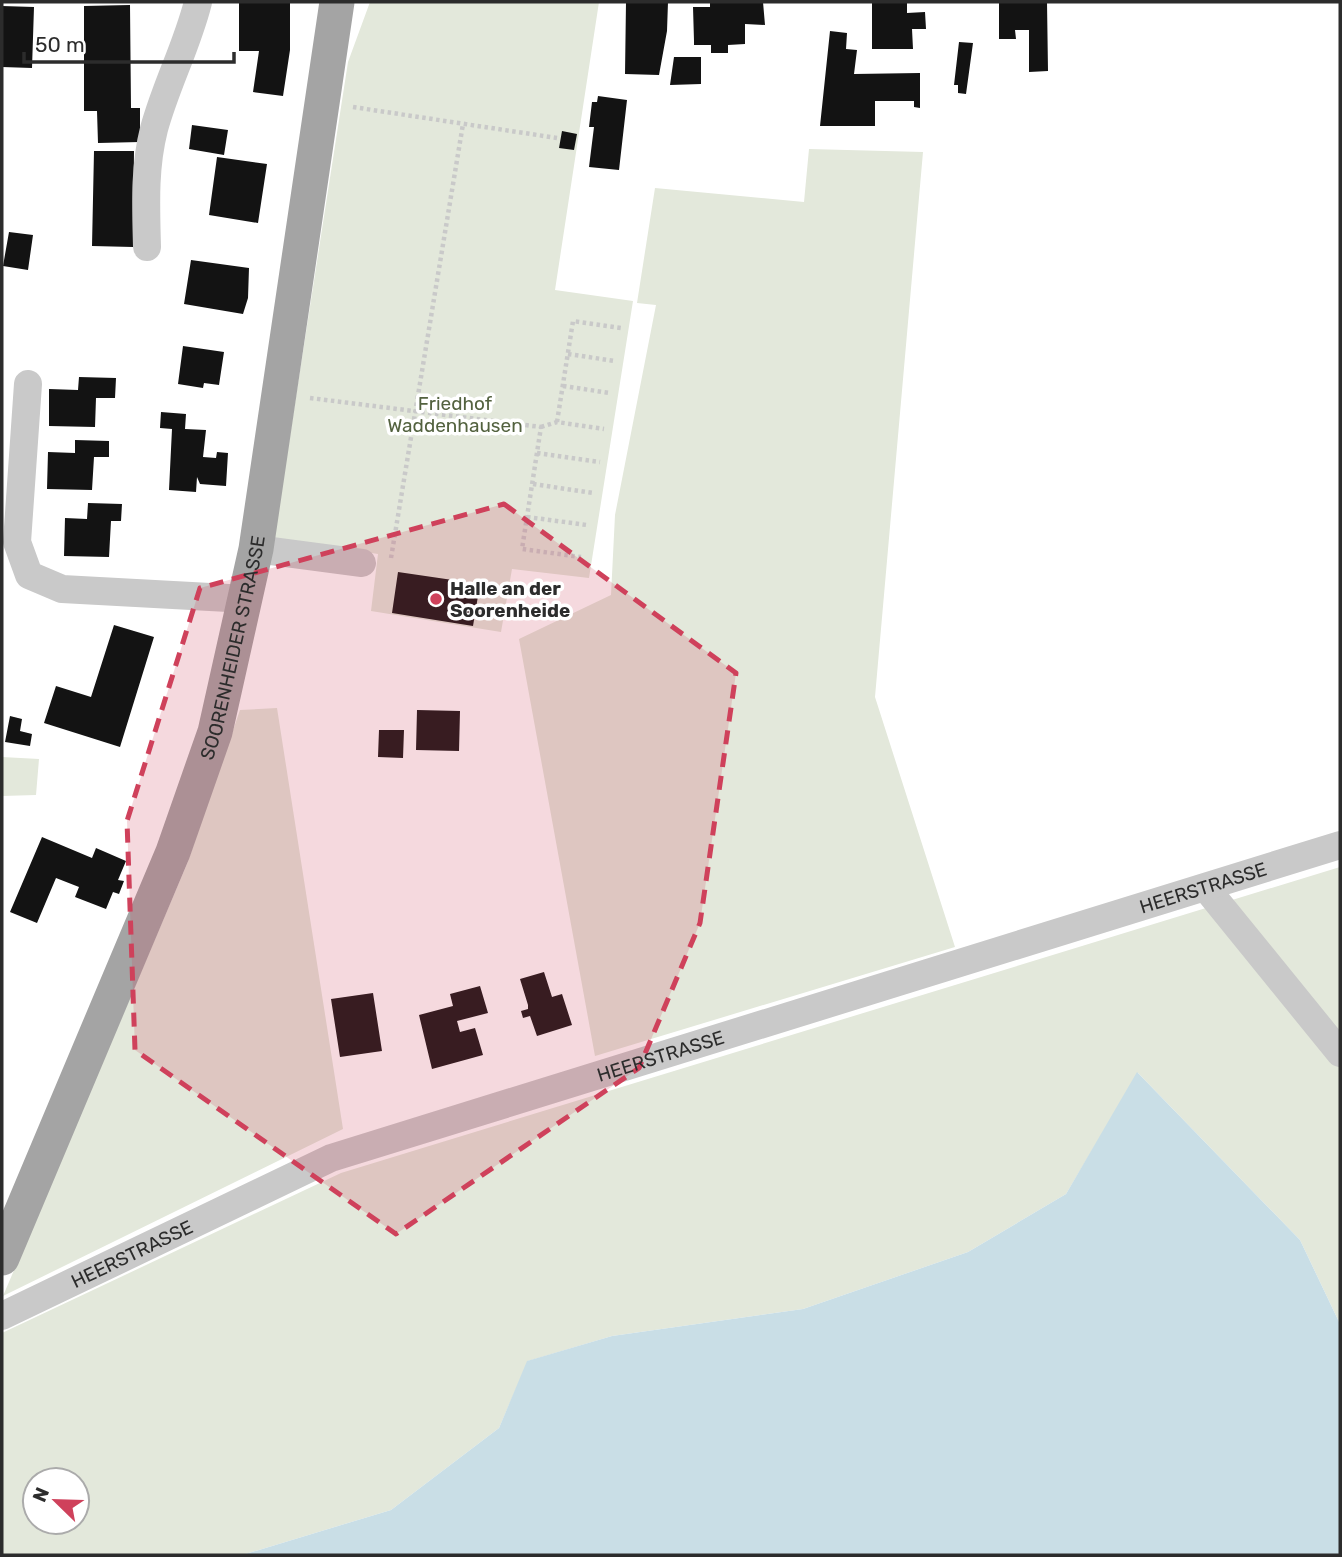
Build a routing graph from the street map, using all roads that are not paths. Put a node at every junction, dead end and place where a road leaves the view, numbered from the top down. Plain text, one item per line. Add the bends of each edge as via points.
1 (198, 2) edge
2 (337, 2) edge
3 (147, 247) dead end
4 (28, 384) dead end
5 (256, 549) junction
6 (362, 563) road end
7 (247, 599) junction
8 (1340, 845) edge
9 (1206, 888) junction
10 (1340, 1053) edge
11 (2, 1258) edge
12 (2, 1316) edge

1 - 3 street via 154,131 146,173
2 - 5 main road, SOORENHEIDER STRASSE
4 - 7 street via 17,542 30,575 62,589
5 - 6 street
5 - 7 main road, SOORENHEIDER STRASSE
7 - 11 main road, SOORENHEIDER STRASSE via 215,732 173,852
8 - 9 street, HEERSTRASSE
9 - 10 street
9 - 12 street, HEERSTRASSE via 331,1158

